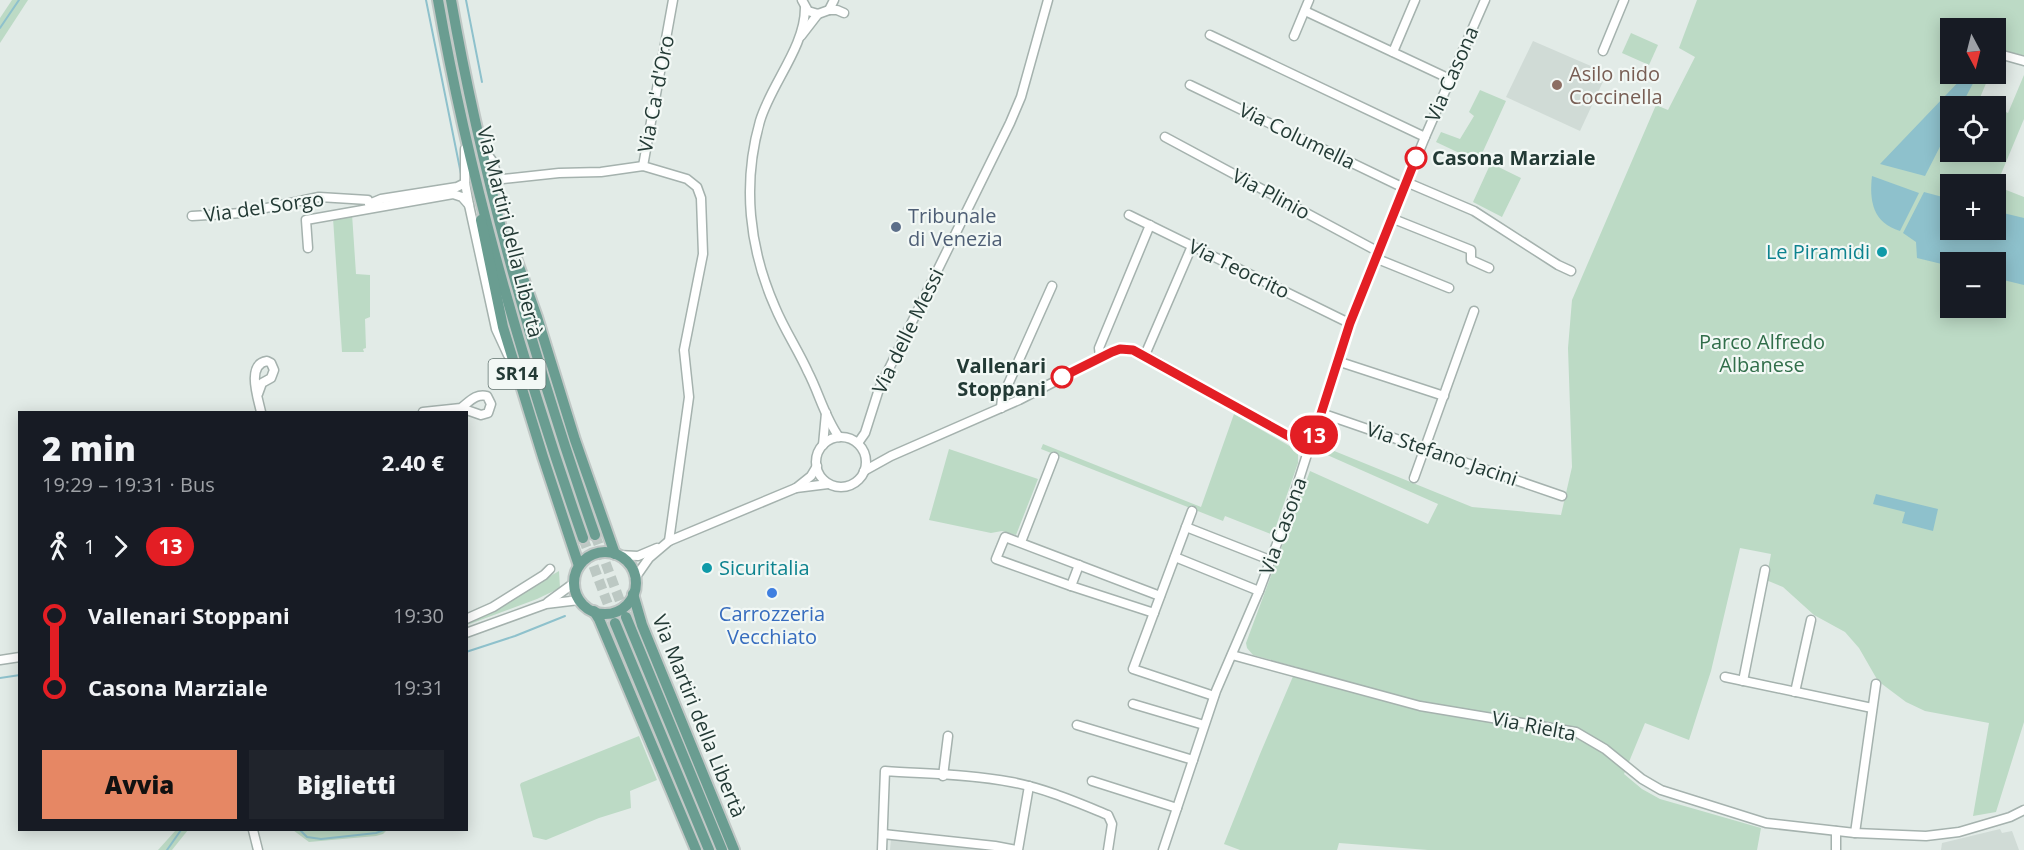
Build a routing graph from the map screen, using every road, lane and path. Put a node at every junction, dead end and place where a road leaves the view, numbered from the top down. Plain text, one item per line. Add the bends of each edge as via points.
1 (438, 0) edge
2 (451, 0) edge
3 (673, 0) edge
4 (835, 0) edge
5 (1048, 0) edge
6 (1299, 0) edge
7 (1415, 0) edge
8 (1485, 0) edge
9 (1624, 0) edge
10 (803, 4) edge
11 (1307, 5) edge
12 (829, 10) junction
13 (818, 14) junction
14 (1210, 35) dead end
15 (1294, 36) dead end
16 (798, 39) junction
17 (1603, 51) dead end
18 (1394, 52) junction
19 (2006, 56) edge
20 (2024, 61) edge
21 (1450, 79) junction
22 (1190, 84) dead end
23 (466, 134) junction
24 (1165, 137) dead end
25 (1425, 137) junction
26 (481, 144) junction
27 (643, 166) junction
28 (476, 178) junction
29 (465, 183) junction
30 (1405, 185) junction
31 (369, 205) junction
32 (469, 205) junction
33 (1129, 215) dead end
34 (192, 216) dead end
35 (498, 216) junction
36 (1391, 218) junction
37 (1150, 225) junction
38 (1192, 246) junction
39 (308, 248) dead end
40 (1376, 255) junction
41 (1489, 268) dead end
42 (1571, 271) dead end
43 (1052, 286) dead end
44 (1449, 288) dead end
45 (1474, 311) dead end
46 (1350, 323) junction
47 (1145, 355) junction
48 (1100, 357) junction
49 (1337, 361) junction
50 (514, 363) junction
51 (258, 394) dead end
52 (1444, 396) junction
53 (461, 408) dead end
54 (1001, 408) junction
55 (261, 411) edge
56 (432, 411) edge
57 (826, 413) junction
58 (1322, 413) junction
59 (839, 437) junction
60 (855, 441) junction
61 (823, 445) junction
62 (1310, 448) junction
63 (1425, 448) junction
64 (865, 454) junction
65 (891, 456) junction
66 (1054, 457) dead end
67 (817, 466) junction
68 (864, 471) junction
69 (1414, 478) dead end
70 (829, 484) junction
71 (796, 488) junction
72 (1562, 496) dead end
73 (1192, 511) dead end
74 (1186, 527) junction
75 (595, 535) tunnel mouth
76 (584, 538) tunnel mouth
77 (668, 542) junction
78 (1021, 543) junction
79 (617, 554) junction
80 (1175, 557) junction
81 (1270, 560) junction
82 (1079, 565) junction
83 (579, 566) junction
84 (550, 568) dead end
85 (1765, 570) dead end
86 (635, 578) junction
87 (574, 583) junction
88 (1071, 586) junction
89 (1258, 591) junction
90 (633, 594) junction
91 (1160, 596) junction
92 (579, 600) junction
93 (546, 604) junction
94 (594, 611) junction
95 (1154, 613) junction
96 (626, 617) tunnel mouth
97 (468, 618) edge
98 (1811, 620) dead end
99 (615, 623) tunnel mouth
100 (468, 632) edge
101 (1232, 655) junction
102 (18, 657) edge
103 (0, 660) edge
104 (1725, 677) dead end
105 (1743, 681) junction
106 (1876, 684) dead end
107 (1795, 692) junction
108 (1214, 696) junction
109 (1133, 704) dead end
110 (1872, 708) junction
111 (1077, 725) dead end
112 (1204, 725) junction
113 (948, 736) dead end
114 (1193, 760) junction
115 (943, 776) junction
116 (1092, 782) dead end
117 (1029, 786) junction
118 (1177, 808) junction
119 (2024, 810) edge
120 (253, 831) edge
121 (1836, 831) junction
122 (1855, 833) junction
123 (883, 834) junction
124 (258, 850) edge
125 (696, 850) edge
126 (709, 850) edge
127 (722, 850) edge
128 (734, 850) edge
129 (882, 850) edge
130 (1017, 850) edge
131 (1108, 850) edge
132 (1163, 850) edge
133 (1836, 850) edge

1 - 23 main road, Via Martiri della Libertà / SR14
2 - 26 main road, Via Martiri della Libertà / SR14
3 - 27 street, Via Ca' d'Oro
4 - 12 street
4 - 12 street via 845,11
5 - 60 street, Via delle Messi via 1012,117 879,389 865,429
6 - 11 street
7 - 18 street
8 - 21 street, Via Casona
9 - 17 street
10 - 13 street
10 - 16 street
11 - 15 street
11 - 18 street
12 - 13 street
13 - 16 street
14 - 25 street
16 - 57 street via 760,121 749,176 750,218 755,250 775,308
18 - 21 street
19 - 20 street
21 - 25 street, Via Casona
22 - 30 street, Via Columella
23 - 28 main road, Via Martiri della Libertà / SR14
23 - 29 street
24 - 40 street, Via Plinio
25 - 30 street, Via Casona
26 - 27 street via 497,177 503,179
26 - 35 main road, Via Martiri della Libertà / SR14
27 - 77 street, Via Ca' d'Oro via 693,183 700,192 703,213 702,264 684,350 689,397
28 - 50 main road, SR14 via 483,236 502,327
28 - 76 main road, Via Martiri della Libertà / SR14 via 530,377
29 - 31 street, Via del Sorgo via 381,199
29 - 32 street
30 - 36 street, Via Casona
30 - 42 street via 1474,211
31 - 32 street, Via del Sorgo via 453,194 462,196
31 - 34 street, Via del Sorgo via 368,200 319,197 242,213
31 - 39 street, Via del Sorgo via 306,220
32 - 50 street via 496,329
33 - 37 street, Via Teocrito
35 - 75 main road, Via Martiri della Libertà / SR14 via 546,391
35 - 79 main road, SR14 via 518,262 573,434
36 - 40 street, Via Casona
36 - 41 street via 1471,249 1471,260
37 - 38 street, Via Teocrito
37 - 48 street via 1099,348
38 - 46 street, Via Teocrito
38 - 47 street
40 - 44 street
40 - 46 street, Via Casona
43 - 54 street
45 - 52 street
46 - 49 street, Via Casona
47 - 48 street via 1120,349
47 - 62 street
48 - 54 street
49 - 52 street
49 - 58 street, Via Casona
50 - 83 main road, SR14
51 - 55 street
52 - 63 street
53 - 56 street
54 - 65 street
57 - 59 street
57 - 61 street
58 - 62 street, Via Casona
58 - 63 street, Via Stefano Jacini
59 - 60 street
59 - 61 street
60 - 64 street
61 - 67 street
62 - 81 street, Via Casona
63 - 69 street
63 - 72 street, Via Stefano Jacini
64 - 65 street
64 - 68 street
65 - 68 street
66 - 78 street
67 - 70 street via 822,480
67 - 71 street
68 - 70 street via 852,485
70 - 71 street
71 - 77 street
73 - 74 street
74 - 80 street
74 - 81 street
77 - 79 street via 638,556
77 - 86 street
78 - 82 street
78 - 88 street via 1005,537 996,559
79 - 83 main road via 595,554
79 - 86 main road
80 - 89 street
80 - 91 street
81 - 89 street, Via Casona
82 - 88 street
82 - 91 street
83 - 87 main road
84 - 97 street via 493,607
85 - 105 street
86 - 90 main road
87 - 92 main road
87 - 93 street
88 - 95 street
89 - 101 street, Via Casona
90 - 94 main road via 628,603 612,612
90 - 128 main road, Via Martiri della Libertà
91 - 95 street
92 - 93 street
92 - 94 main road
93 - 100 street
94 - 125 main road
95 - 108 street via 1132,669
96 - 127 main road, Via Martiri della Libertà
98 - 107 street
99 - 126 main road
101 - 108 street
101 - 121 street, Via Rielta via 1420,706 1568,729 1593,740 1641,779 1669,793 1766,823
102 - 103 street
104 - 105 street
105 - 107 street
106 - 110 street
107 - 110 street
108 - 112 street
109 - 112 street
110 - 122 street
111 - 114 street
112 - 114 street
113 - 115 street
114 - 118 street
115 - 117 street
115 - 123 street via 885,771
116 - 118 street
117 - 130 street
117 - 131 street via 1108,815 1112,824
118 - 132 street
119 - 122 street, Via Rielta via 1941,835
120 - 124 street
121 - 122 street, Via Rielta
121 - 133 street
123 - 129 street
123 - 130 street

